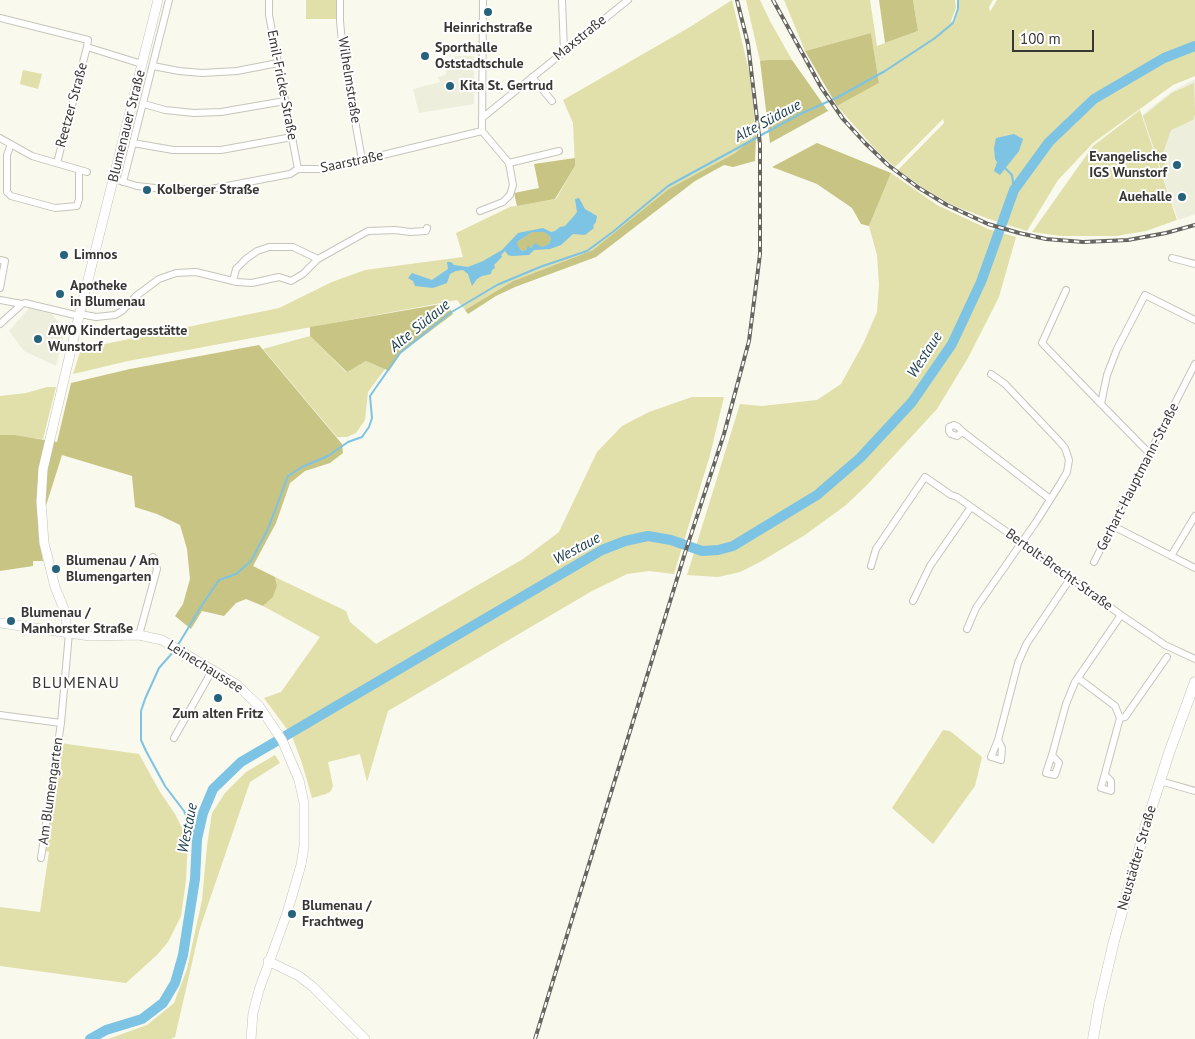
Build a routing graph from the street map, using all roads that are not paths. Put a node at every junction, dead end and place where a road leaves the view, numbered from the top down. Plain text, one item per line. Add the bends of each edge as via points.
1 (158, 0) edge
2 (169, 0) edge
3 (269, 0) edge
4 (340, 0) edge
5 (483, 0) edge
6 (562, 0) edge
7 (628, 0) edge
8 (0, 18) edge
9 (87, 47) junction
10 (564, 51) junction
11 (278, 63) junction
12 (142, 64) junction
13 (153, 66) junction
14 (532, 77) junction
15 (285, 101) junction
16 (552, 101) dead end
17 (144, 104) junction
18 (482, 118) junction
19 (482, 131) junction
20 (292, 137) junction
21 (0, 138) edge
22 (133, 143) junction
23 (11, 144) junction
24 (559, 151) dead end
25 (362, 160) junction
26 (56, 163) junction
27 (509, 163) junction
28 (298, 169) junction
29 (79, 170) junction
30 (87, 172) dead end
31 (114, 179) junction
32 (124, 182) junction
33 (480, 211) dead end
34 (427, 228) dead end
35 (1172, 258) dead end
36 (318, 259) junction
37 (0, 260) edge
38 (1195, 264) edge
39 (232, 281) junction
40 (0, 288) edge
41 (1066, 290) dead end
42 (0, 300) edge
43 (22, 304) junction
44 (79, 315) junction
45 (1195, 320) edge
46 (0, 324) edge
47 (1195, 364) edge
48 (991, 374) dead end
49 (1192, 380) edge
50 (1101, 404) junction
51 (963, 432) dead end
52 (1150, 454) junction
53 (1050, 499) junction
54 (971, 508) junction
55 (1195, 516) edge
56 (1113, 526) junction
57 (1020, 544) junction
58 (1171, 556) junction
59 (152, 557) dead end
60 (1094, 562) dead end
61 (871, 566) dead end
62 (1195, 568) edge
63 (1070, 579) junction
64 (913, 601) dead end
65 (1121, 615) junction
66 (0, 623) edge
67 (967, 629) dead end
68 (68, 633) junction
69 (139, 635) junction
70 (1167, 657) dead end
71 (1195, 659) edge
72 (213, 669) junction
73 (1078, 678) junction
74 (1195, 682) edge
75 (0, 715) edge
76 (1120, 718) junction
77 (60, 723) junction
78 (174, 738) dead end
79 (998, 740) dead end
80 (1052, 755) dead end
81 (1105, 775) dead end
82 (1160, 781) junction
83 (1195, 791) edge
84 (41, 858) dead end
85 (268, 961) junction
86 (251, 1039) edge
87 (365, 1039) edge
88 (1093, 1039) edge

1 - 12 street, Blumenauer Straße
2 - 13 street, Blumenauer Straße
3 - 11 street, Emil-Fricke-Straße
4 - 25 street, Wilhelmstraße via 343,53
5 - 18 street
6 - 10 street
7 - 10 street, Maxstraße
8 - 9 street via 88,40
9 - 12 street
9 - 26 street, Reetzer Straße
10 - 14 street, Maxstraße
11 - 13 street via 202,73
11 - 15 street, Emil-Fricke-Straße
12 - 31 street, Blumenauer Straße
13 - 17 street, Blumenauer Straße
14 - 16 street
14 - 18 street, Maxstraße
15 - 17 street via 221,112 194,113
15 - 20 street, Emil-Fricke-Straße
17 - 22 street, Blumenauer Straße
18 - 19 street
19 - 25 street, Saarstraße
19 - 27 street
20 - 22 street via 222,150 174,150
20 - 28 street, Emil-Fricke-Straße
21 - 23 street
22 - 32 street, Blumenauer Straße
23 - 26 street via 32,156
23 - 29 street via 7,155 7,192 11,196 55,208 77,206
24 - 27 street
25 - 28 street, Saarstraße via 319,169
26 - 29 street
27 - 33 street via 513,185 510,195 503,202
28 - 32 street, Saarstraße via 290,174 211,189 164,189
29 - 30 street
31 - 32 street, Saarstraße
31 - 44 street, Blumenauer Straße
34 - 36 street via 426,231 410,232 368,231
35 - 38 street
36 - 39 street via 291,281 279,277 252,283
36 - 39 street via 293,247 257,251 236,269
37 - 40 street via 5,261
39 - 44 street via 196,272 176,273 159,279 115,315
41 - 50 street via 1042,343
42 - 43 street
43 - 44 street
43 - 46 street
44 - 68 street via 48,445 40,502 45,551 66,614
45 - 50 street via 1145,295 1117,349
47 - 49 street, Gerhart-Hauptmann-Straße
48 - 53 street via 1005,384 1065,448 1069,460 1067,472
49 - 52 street, Gerhart-Hauptmann-Straße
50 - 52 street
51 - 53 street
52 - 56 street, Gerhart-Hauptmann-Straße
53 - 57 street
54 - 57 street, Bertolt-Brecht-Straße
54 - 61 street, Bertolt-Brecht-Straße via 925,477 876,549
54 - 64 street via 930,566
55 - 58 street
56 - 58 street
56 - 60 street, Gerhart-Hauptmann-Straße
57 - 63 street, Bertolt-Brecht-Straße
57 - 67 street via 976,608
58 - 62 street
59 - 69 street via 157,569
63 - 65 street, Bertolt-Brecht-Straße
63 - 79 street via 1027,643 1018,663
65 - 71 street, Bertolt-Brecht-Straße via 1165,645
65 - 73 street
66 - 68 street, Leinechaussee
68 - 69 street, Leinechaussee
68 - 77 street, Am Blumengarten
69 - 72 street, Leinechaussee via 155,637
70 - 76 street
72 - 78 street
72 - 85 street, Leinechaussee via 248,694 272,724 290,756 304,803 304,846 296,883
73 - 76 street via 1115,706
73 - 80 street via 1066,704
74 - 82 main road, Neustädter Straße
75 - 77 street, Am Blumengarten
76 - 81 street
77 - 84 street, Am Blumengarten
82 - 83 street
82 - 88 main road, Neustädter Straße via 1114,941
85 - 86 street, Leinechaussee via 258,990
85 - 87 street via 313,986

